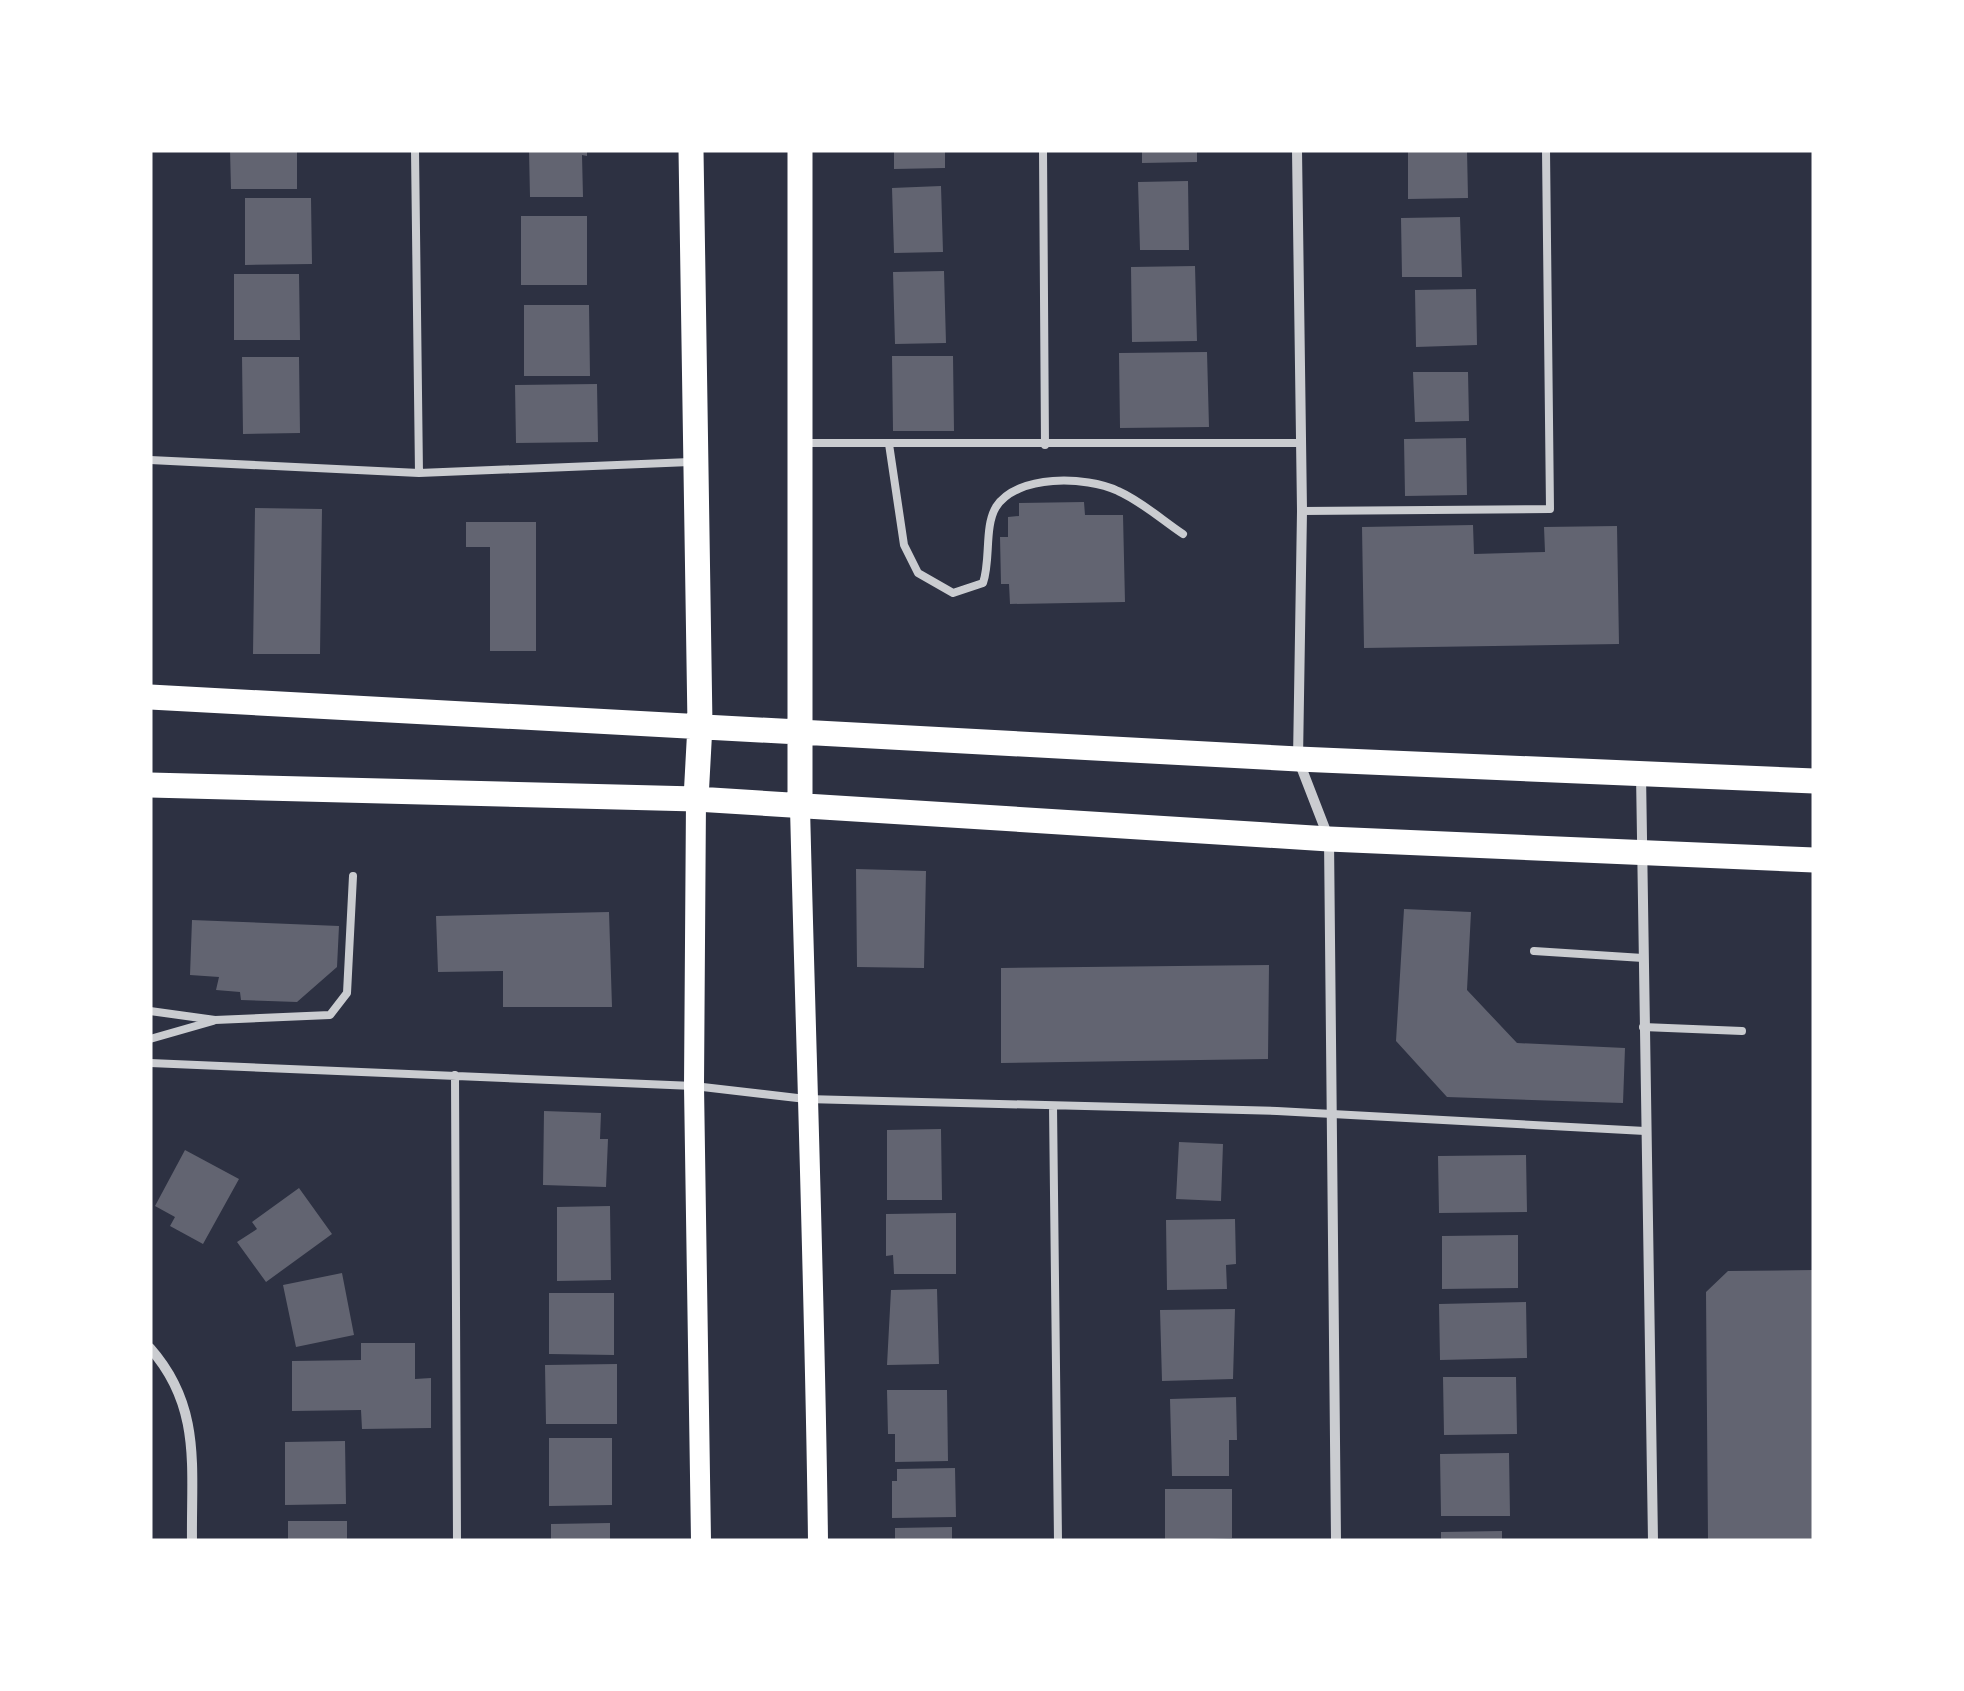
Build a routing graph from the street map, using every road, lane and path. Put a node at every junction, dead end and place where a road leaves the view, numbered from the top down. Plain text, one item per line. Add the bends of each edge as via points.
1 (415, 150) edge
2 (691, 150) edge
3 (800, 150) edge
4 (1043, 150) edge
5 (1297, 150) edge
6 (1546, 150) edge
7 (1301, 443) junction
8 (802, 444) junction
9 (889, 444) junction
10 (1045, 445) junction
11 (150, 460) edge
12 (696, 462) junction
13 (418, 473) junction
14 (1302, 511) junction
15 (1183, 534) dead end
16 (150, 697) edge
17 (700, 724) junction
18 (802, 731) junction
19 (1298, 758) junction
20 (1642, 774) junction
21 (1814, 781) edge
22 (150, 785) edge
23 (696, 799) junction
24 (800, 807) junction
25 (1329, 840) junction
26 (1640, 852) junction
27 (1814, 860) edge
28 (353, 876) dead end
29 (1534, 951) dead end
30 (1643, 958) junction
31 (150, 1011) edge
32 (216, 1020) junction
33 (1643, 1027) junction
34 (1742, 1031) dead end
35 (150, 1039) edge
36 (150, 1063) edge
37 (456, 1075) junction
38 (694, 1086) junction
39 (806, 1099) junction
40 (1053, 1106) junction
41 (1330, 1114) junction
42 (1645, 1130) junction
43 (150, 1348) edge
44 (192, 1541) edge
45 (457, 1541) edge
46 (701, 1541) edge
47 (818, 1541) edge
48 (1058, 1541) edge
49 (1336, 1541) edge
50 (1652, 1541) edge

1 - 13 lane
2 - 12 main road
3 - 8 main road
4 - 10 lane
5 - 7 street
6 - 14 lane via 1550,509
7 - 10 lane
7 - 14 street
8 - 9 lane
8 - 18 main road
9 - 10 lane
9 - 15 lane via 904,544 918,574 953,593 984,583 994,511 1027,484 1091,483 1118,491
11 - 13 lane
12 - 13 lane
12 - 17 main road
14 - 19 street
16 - 17 main road
17 - 18 main road
17 - 23 main road
18 - 19 main road
18 - 24 main road
19 - 20 main road
19 - 25 street
20 - 21 main road
20 - 26 street
22 - 23 main road
23 - 24 main road
23 - 38 main road
24 - 25 main road
24 - 39 main road
25 - 26 main road
25 - 41 street
26 - 27 main road
26 - 30 street
28 - 32 lane via 347,993 330,1015
29 - 30 lane
30 - 33 street
31 - 32 lane
32 - 35 lane
33 - 34 lane
33 - 42 street
36 - 37 lane
37 - 38 lane
37 - 45 lane
38 - 39 lane
38 - 46 main road
39 - 40 lane
39 - 47 main road
40 - 41 lane
40 - 48 lane
41 - 42 lane
41 - 49 street
42 - 50 street
43 - 44 street via 173,1374 191,1424

